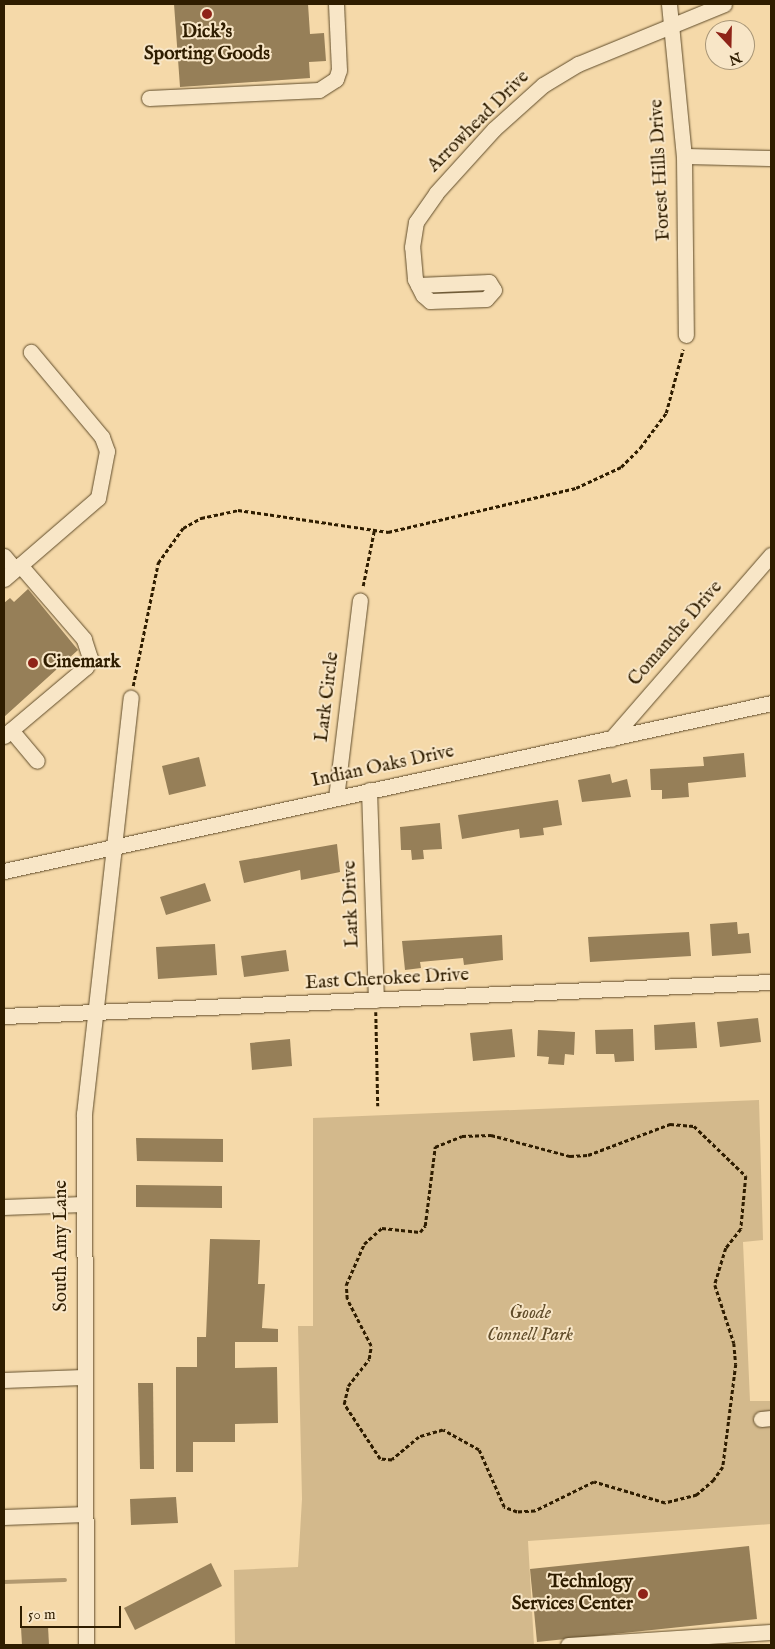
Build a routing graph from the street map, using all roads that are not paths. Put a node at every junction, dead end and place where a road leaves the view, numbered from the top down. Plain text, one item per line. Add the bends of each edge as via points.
1 (336, 4) edge
2 (668, 4) edge
3 (724, 4) edge
4 (671, 25) junction
5 (149, 98) dead end
6 (684, 156) junction
7 (771, 158) edge
8 (418, 285) dead end
9 (686, 335) road end
10 (31, 352) dead end
11 (4, 556) edge
12 (771, 556) edge
13 (13, 571) edge
14 (360, 600) road end
15 (131, 698) road end
16 (771, 703) edge
17 (8, 733) edge
18 (611, 739) junction
19 (37, 761) dead end
20 (369, 790) junction
21 (336, 798) junction
22 (114, 848) junction
23 (4, 871) edge
24 (771, 982) edge
25 (376, 1000) junction
26 (96, 1013) junction
27 (4, 1016) edge
28 (82, 1204) junction
29 (4, 1207) edge
30 (82, 1377) junction
31 (4, 1380) edge
32 (85, 1514) junction
33 (4, 1517) edge
34 (771, 1632) edge
35 (610, 1643) edge
36 (86, 1645) edge
37 (568, 1645) edge

1 - 5 street via 339,70 336,79 320,90
2 - 4 street, Forest Hills Drive
3 - 4 street, Arrowhead Drive
4 - 6 street, Forest Hills Drive
4 - 8 street, Arrowhead Drive via 578,64 543,85 494,129 436,193 416,222 412,247
6 - 7 street
6 - 9 street, Forest Hills Drive
10 - 13 street via 102,438 107,451 98,498
11 - 13 street
12 - 18 street, Comanche Drive
13 - 17 street via 84,639 90,658 86,667
14 - 21 street, Lark Circle
15 - 22 street
16 - 18 street, Indian Oaks Drive
17 - 19 street
18 - 20 street, Indian Oaks Drive
20 - 21 street, Indian Oaks Drive
20 - 25 street, Lark Drive
21 - 22 street, Indian Oaks Drive
22 - 23 street, Indian Oaks Drive
22 - 26 street, South Amy Lane
24 - 25 street, East Cherokee Drive
25 - 26 street, East Cherokee Drive
26 - 27 street, East Cherokee Drive
26 - 28 street, South Amy Lane via 84,1114
28 - 29 street
28 - 30 street, South Amy Lane
30 - 31 street
30 - 32 street, South Amy Lane
32 - 33 street
32 - 36 street, South Amy Lane
34 - 35 street
35 - 37 street

